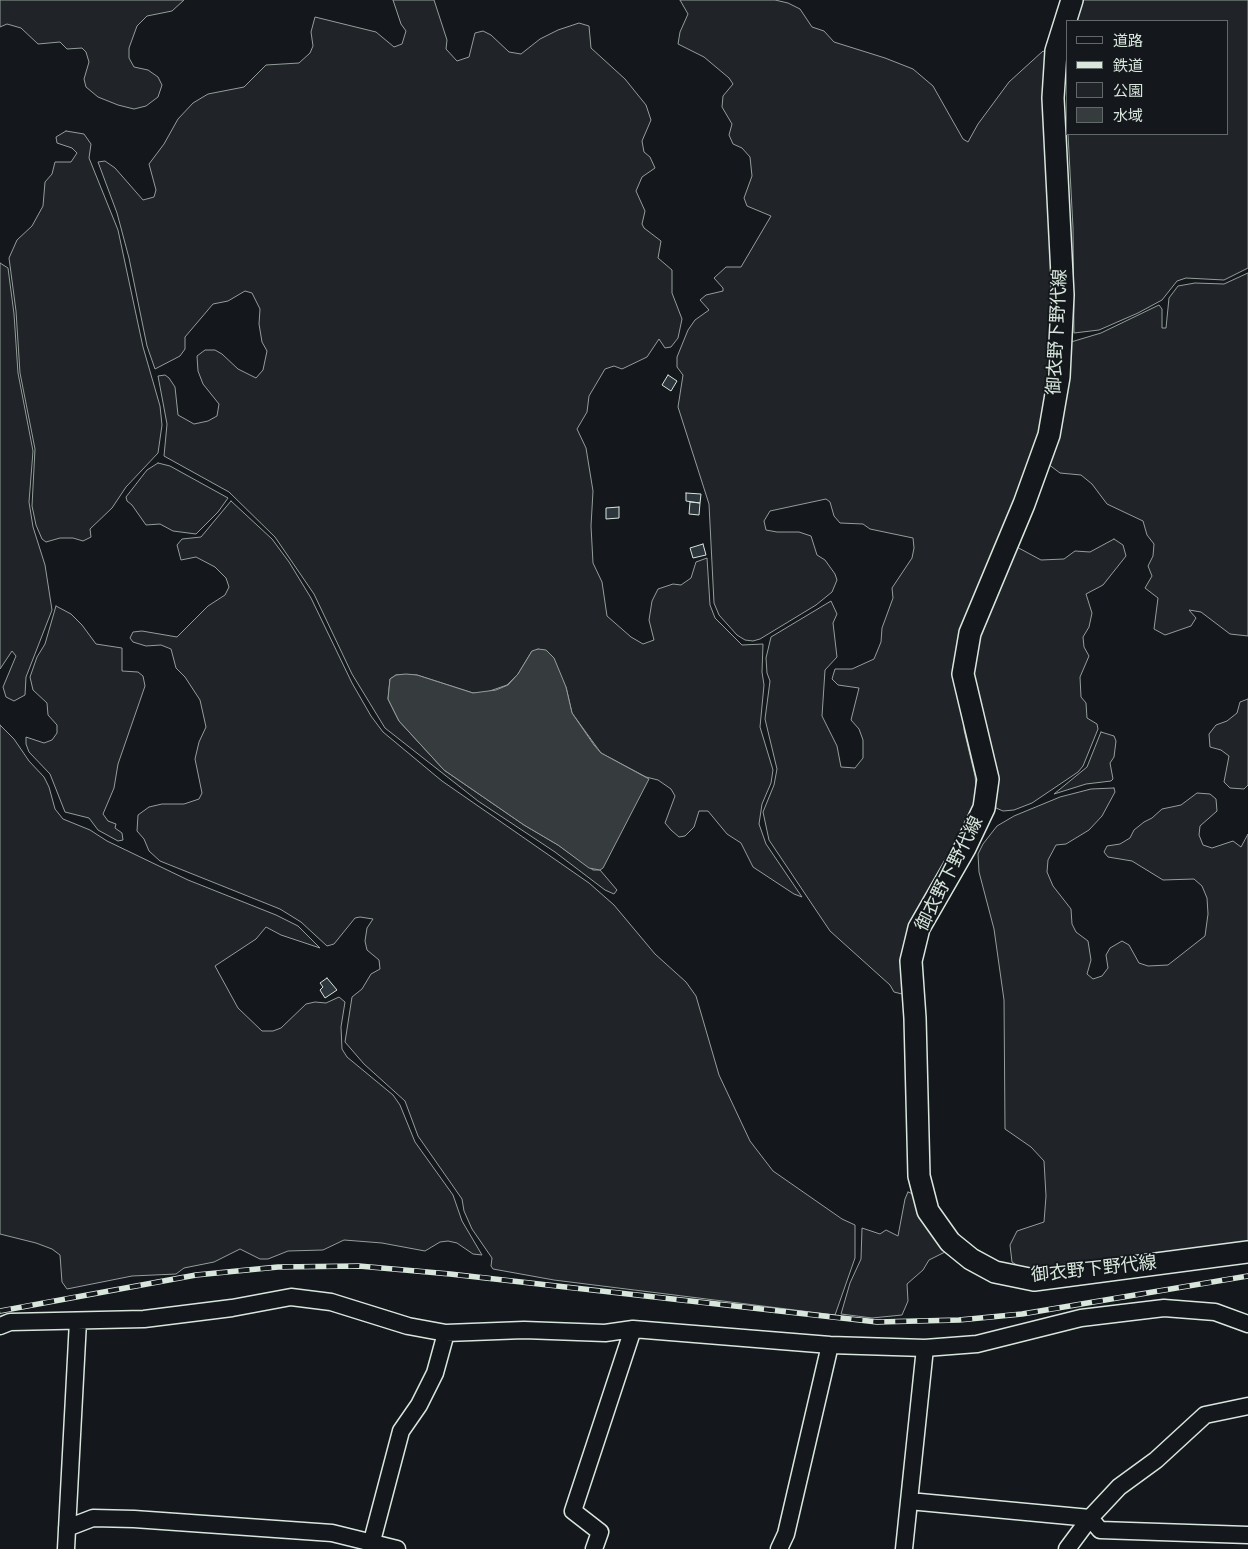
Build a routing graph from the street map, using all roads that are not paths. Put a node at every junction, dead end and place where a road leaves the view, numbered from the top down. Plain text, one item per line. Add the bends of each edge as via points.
1 (1072, 0) edge
2 (1248, 1252) edge
3 (78, 1320) junction
4 (1248, 1324) edge
5 (0, 1326) edge
6 (633, 1329) junction
7 (446, 1333) junction
8 (830, 1345) junction
9 (925, 1348) junction
10 (1248, 1406) edge
11 (909, 1501) junction
12 (1090, 1518) junction
13 (67, 1528) junction
14 (1248, 1535) edge
15 (372, 1542) junction
16 (66, 1549) edge
17 (397, 1549) edge
18 (594, 1549) edge
19 (779, 1549) edge
20 (904, 1549) edge
21 (1067, 1549) edge

1 - 2 main road, 御衣野下野代線 via 1056,51 1053,98 1063,295 1060,377 1049,435 970,633 963,674 988,779 984,808 966,848 920,928 910,961 915,1018 919,1176 928,1212 950,1242 995,1272 1034,1280
3 - 5 street via 10,1322
3 - 7 street via 144,1319 292,1297 331,1302 408,1326
3 - 13 street
4 - 9 street via 1216,1312 1164,1308 1081,1318 977,1344
6 - 7 street via 605,1333 524,1330
6 - 8 street
6 - 18 street via 573,1512 600,1532
7 - 15 street via 435,1373 402,1431
8 - 9 street
8 - 19 street via 786,1534
9 - 11 street
10 - 12 street via 1205,1415 1156,1460 1119,1488
11 - 12 street
11 - 20 street
12 - 14 street via 1100,1530
12 - 21 street
13 - 15 street via 93,1518 134,1519 332,1533
13 - 16 street
15 - 17 street

